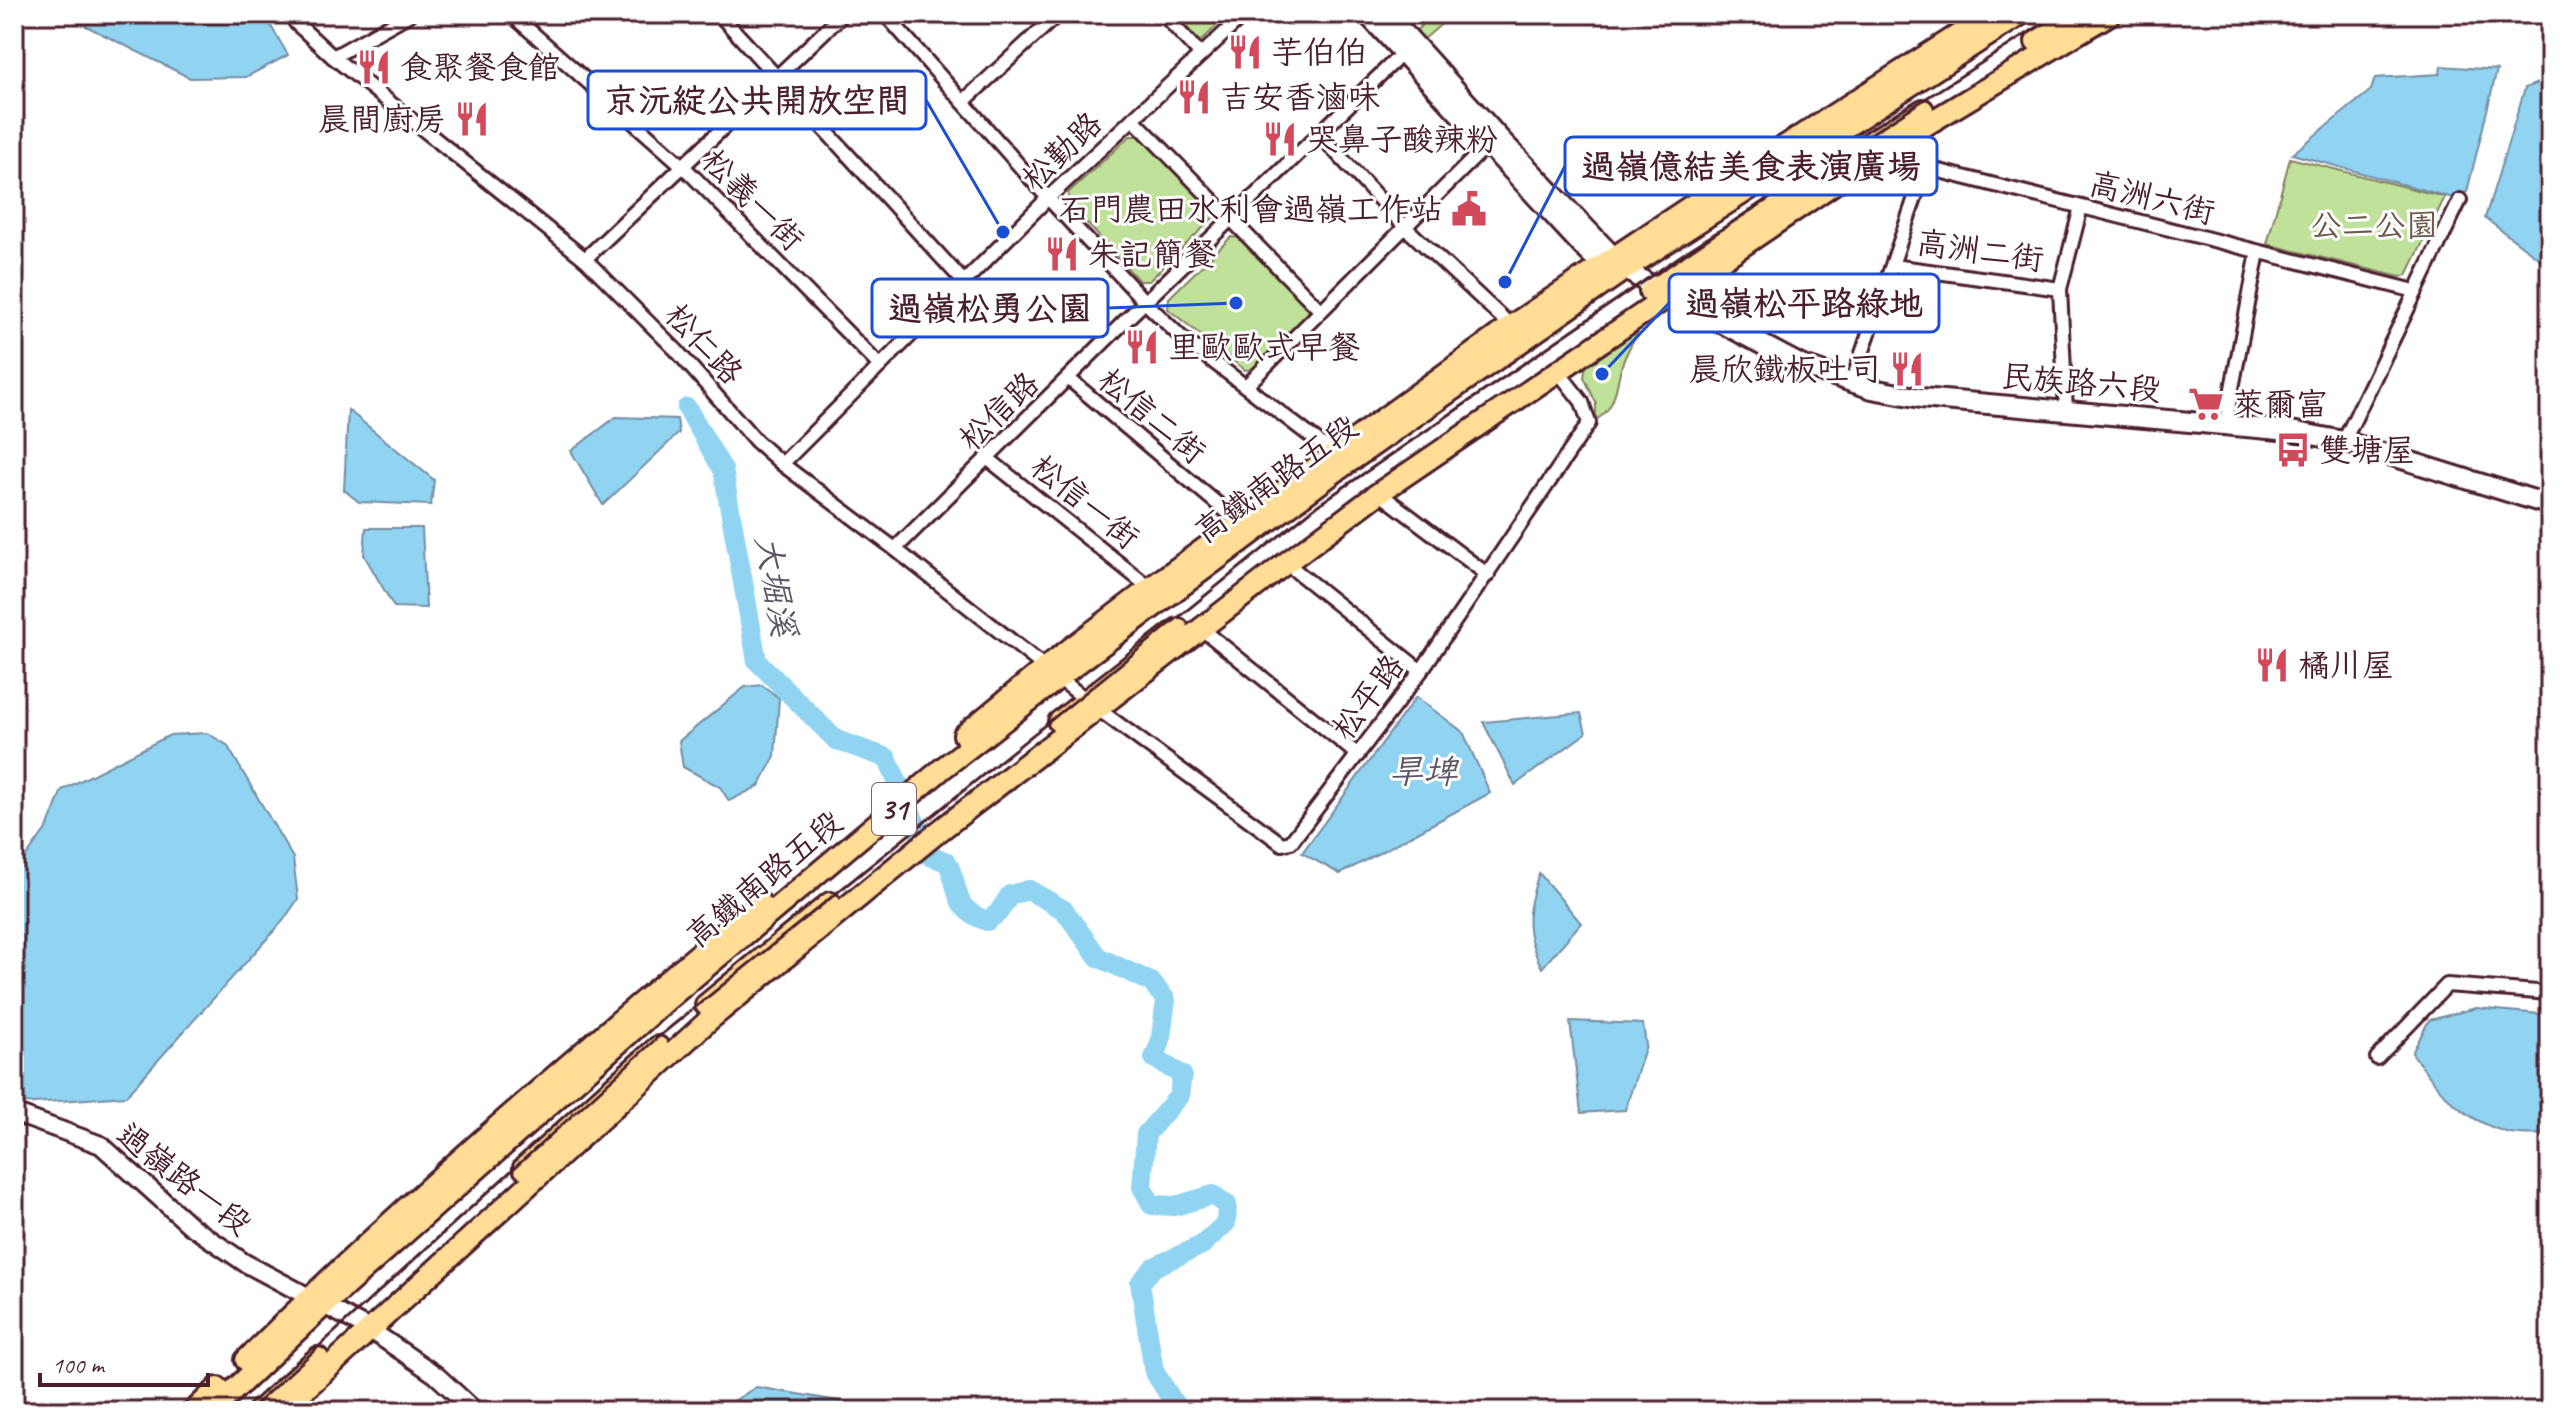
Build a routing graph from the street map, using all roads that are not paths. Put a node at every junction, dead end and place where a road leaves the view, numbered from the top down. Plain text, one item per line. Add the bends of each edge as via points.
1 (291, 14) edge
2 (410, 14) edge
3 (511, 14) edge
4 (719, 14) edge
5 (843, 14) edge
6 (885, 14) edge
7 (1058, 14) edge
8 (1163, 14) edge
9 (1245, 14) edge
10 (1367, 14) edge
11 (1387, 14) edge
12 (1991, 14) edge
13 (2021, 14) edge
14 (2082, 14) edge
15 (2110, 14) edge
16 (1408, 48) junction
17 (1201, 55) junction
18 (333, 57) junction
19 (777, 77) junction
20 (963, 102) junction
21 (1133, 119) junction
22 (1319, 134) junction
23 (1492, 140) junction
24 (1876, 155) junction
25 (683, 166) junction
26 (1925, 168) junction
27 (1048, 198) junction
28 (2460, 200) dead end
29 (2081, 207) junction
30 (1233, 219) junction
31 (1406, 228) junction
32 (2258, 252) junction
33 (585, 259) junction
34 (1721, 262) junction
35 (1613, 264) junction
36 (1893, 266) junction
37 (963, 281) junction
38 (2060, 289) junction
39 (1663, 291) junction
40 (2415, 291) junction
41 (1146, 303) junction
42 (1321, 311) junction
43 (1511, 326) junction
44 (1734, 329) junction
45 (880, 366) junction
46 (1557, 370) junction
47 (1069, 379) junction
48 (1852, 383) junction
49 (1247, 385) junction
50 (2066, 411) junction
51 (2225, 425) junction
52 (2344, 441) junction
53 (1334, 454) junction
54 (987, 458) junction
55 (782, 464) junction
56 (1379, 493) junction
57 (2550, 505) edge
58 (1239, 522) junction
59 (895, 549) junction
60 (1286, 563) junction
61 (1488, 575) junction
62 (1150, 588) junction
63 (1202, 629) junction
64 (1421, 671) junction
65 (1052, 673) junction
66 (1092, 704) junction
67 (1358, 755) junction
68 (707, 948) junction
69 (752, 966) junction
70 (2550, 993) edge
71 (669, 998) junction
72 (709, 1020) junction
73 (2377, 1058) dead end
74 (14, 1113) edge
75 (564, 1151) junction
76 (507, 1184) junction
77 (316, 1302) junction
78 (363, 1326) junction
79 (194, 1411) edge
80 (212, 1411) edge
81 (259, 1411) edge
82 (281, 1411) edge
83 (475, 1411) edge

1 - 18 street, 松仁路
2 - 18 street
3 - 25 street, 松義一街
4 - 19 street
5 - 19 street
6 - 20 street
7 - 20 street
8 - 17 street
9 - 17 street, 松勤路
10 - 16 main road, 民族路六段
11 - 16 main road, 民族路六段
12 - 35 main road, 31
13 - 35 main road, 31
14 - 39 main road, 31 via 1874,140
15 - 24 main road, 31
16 - 22 street, 松信路
16 - 23 main road, 民族路六段
17 - 21 street, 松勤路
18 - 33 street, 松仁路
19 - 25 street
19 - 37 street
20 - 27 street
21 - 27 street, 松勤路
21 - 30 street
22 - 30 street, 松信路
22 - 31 street
23 - 31 street
23 - 35 main road, 民族路六段
24 - 26 street, 高洲六街
24 - 34 main road, 31
25 - 33 street
25 - 45 street, 松義一街
26 - 29 street, 高洲六街
26 - 36 street
27 - 37 street, 松勤路
27 - 41 street
28 - 40 street
29 - 32 street, 高洲六街
29 - 38 street
30 - 41 street, 松信路
30 - 42 street
31 - 42 street
31 - 43 street
32 - 40 street, 高洲六街
32 - 51 street
33 - 55 street, 松仁路
34 - 39 main road, 31
34 - 44 main road via 1714,278 1715,300
35 - 39 main road, 民族路六段
35 - 43 main road, 高鐵南路五段 / 31
35 - 65 main road, 高鐵南路五段 / 31 via 1336,471
36 - 38 street, 高洲二街
36 - 48 street
37 - 45 street, 松勤路
38 - 50 street
39 - 44 main road, 民族路六段
39 - 46 main road, 高鐵南路五段 / 31
39 - 66 main road, 高鐵南路五段 / 31 via 1362,489
40 - 52 street
41 - 47 street, 松信路
41 - 49 street via 1181,337
42 - 49 street
43 - 53 main road, 高鐵南路五段 / 31
44 - 48 main road, 民族路六段 via 1801,365
45 - 55 street, 松勤路
46 - 56 main road, 高鐵南路五段 / 31
46 - 61 street, 松平路 via 1582,402 1589,423
47 - 54 street, 松信路
47 - 58 street, 松信二街
48 - 50 main road, 民族路六段 via 1921,398
49 - 53 street
50 - 51 main road, 民族路六段
51 - 52 main road, 民族路六段
52 - 57 main road, 民族路六段
53 - 58 main road, 高鐵南路五段 / 31
54 - 59 street, 松信路
54 - 62 street, 松信一街
55 - 59 street, 松仁路
56 - 60 main road, 高鐵南路五段 / 31
56 - 61 street
58 - 62 main road, 高鐵南路五段 / 31
59 - 65 street, 松仁路
60 - 63 main road, 高鐵南路五段 / 31
60 - 64 street
61 - 64 street, 松平路
62 - 65 main road, 高鐵南路五段 / 31
63 - 66 main road, 高鐵南路五段 / 31
63 - 67 street
64 - 67 street, 松平路
65 - 66 street, 松仁路
65 - 68 main road, 高鐵南路五段 / 31
65 - 71 main road, 高鐵南路五段 / 31
66 - 67 street, 松平路 via 1282,844 1291,842
66 - 69 main road, 高鐵南路五段 / 31
66 - 72 main road, 高鐵南路五段 / 31
68 - 71 main road
68 - 77 main road, 高鐵南路五段 / 31 via 377,1234
69 - 72 main road
69 - 76 main road, 高鐵南路五段 / 31
70 - 73 street via 2447,985
71 - 77 main road, 高鐵南路五段 / 31
72 - 75 main road, 高鐵南路五段 / 31
74 - 77 street, 過嶺路一段 via 101,1145 191,1226
75 - 76 main road
75 - 78 main road, 高鐵南路五段 / 31
76 - 78 main road, 高鐵南路五段 / 31
77 - 78 street, 過嶺路一段
77 - 79 main road, 高鐵南路五段 / 31
77 - 80 main road, 高鐵南路五段 / 31
78 - 81 main road, 高鐵南路五段 / 31
78 - 82 main road, 高鐵南路五段 / 31
78 - 83 street, 過嶺路一段 via 436,1375

